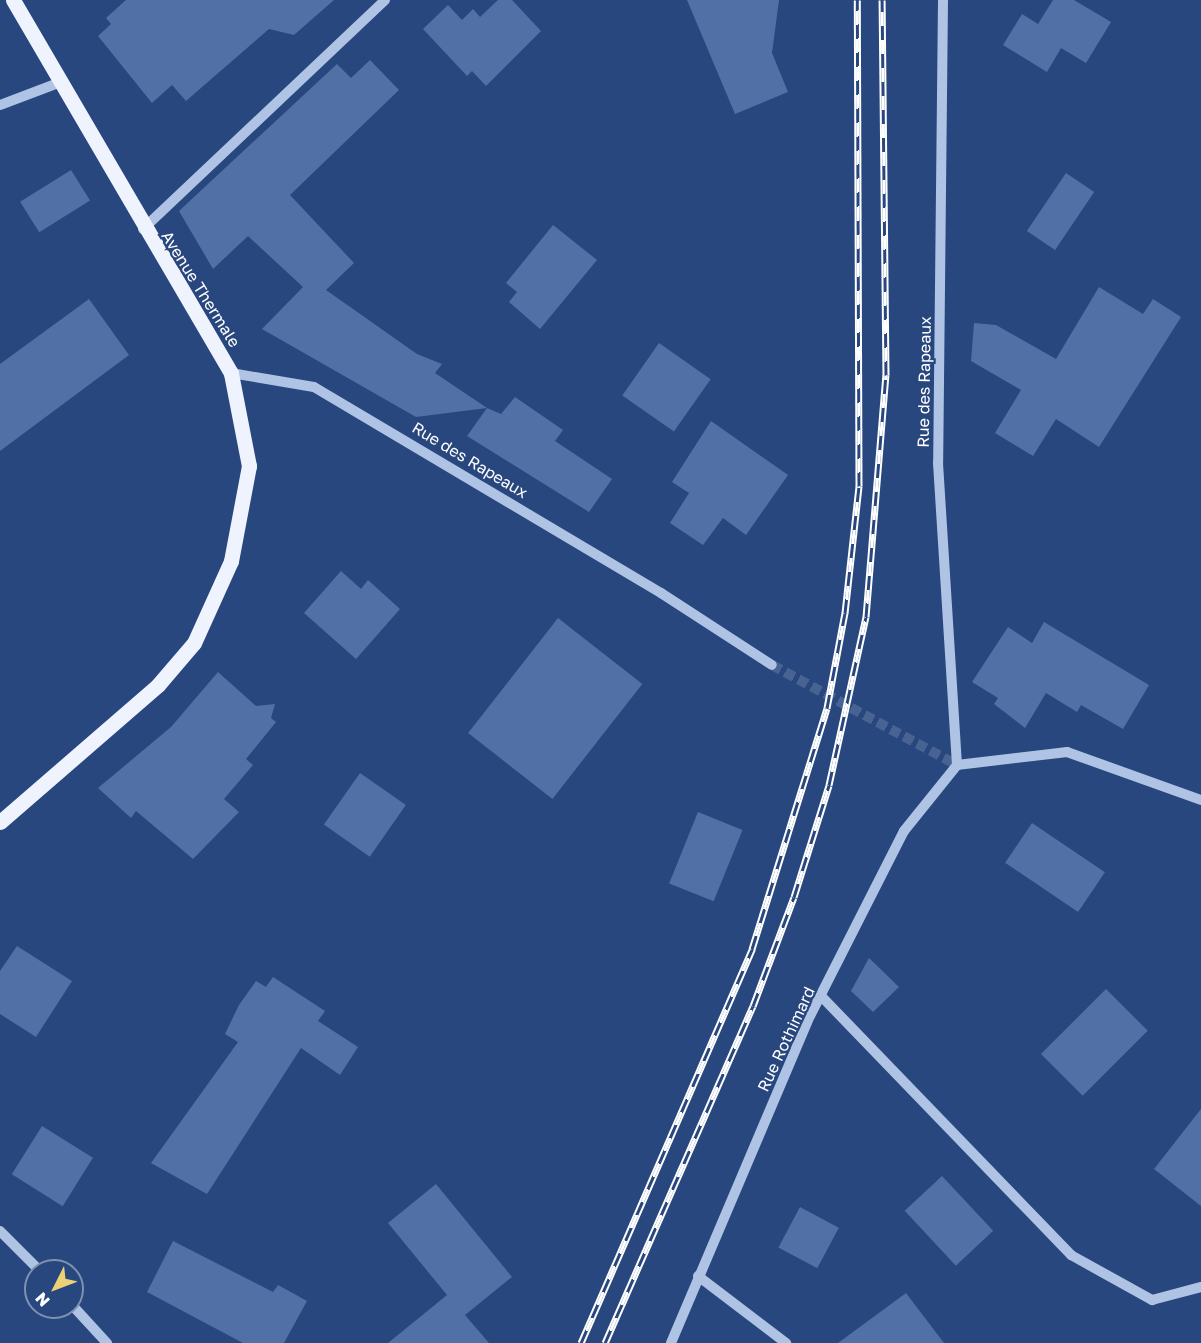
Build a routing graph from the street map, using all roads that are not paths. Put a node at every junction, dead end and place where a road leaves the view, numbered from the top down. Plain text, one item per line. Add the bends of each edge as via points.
1 (13, 0) edge
2 (385, 0) edge
3 (943, 0) edge
4 (61, 82) junction
5 (0, 105) edge
6 (143, 229) junction
7 (231, 373) junction
8 (772, 665) tunnel mouth
9 (957, 765) junction
10 (1201, 800) edge
11 (0, 822) edge
12 (822, 998) junction
13 (0, 1230) edge
14 (28, 1259) edge
15 (698, 1276) junction
16 (1201, 1287) edge
17 (84, 1318) edge
18 (107, 1343) edge
19 (671, 1343) edge
20 (786, 1343) edge

1 - 4 main road, Avenue Thermale
2 - 6 street
3 - 9 street, Rue des Rapeaux via 938,463
4 - 5 street
4 - 6 main road, Avenue Thermale
6 - 7 main road, Avenue Thermale
7 - 8 street, Rue des Rapeaux via 314,387 470,477
7 - 11 main road, Avenue Thermale via 249,466 231,561 207,620 179,665
9 - 10 street via 1067,752
9 - 12 street, Rue Rothimard via 904,831
12 - 15 street, Rue Rothimard
12 - 16 street via 1071,1255 1152,1300
13 - 14 street
15 - 19 street, Rue Rothimard
15 - 20 street
17 - 18 street

